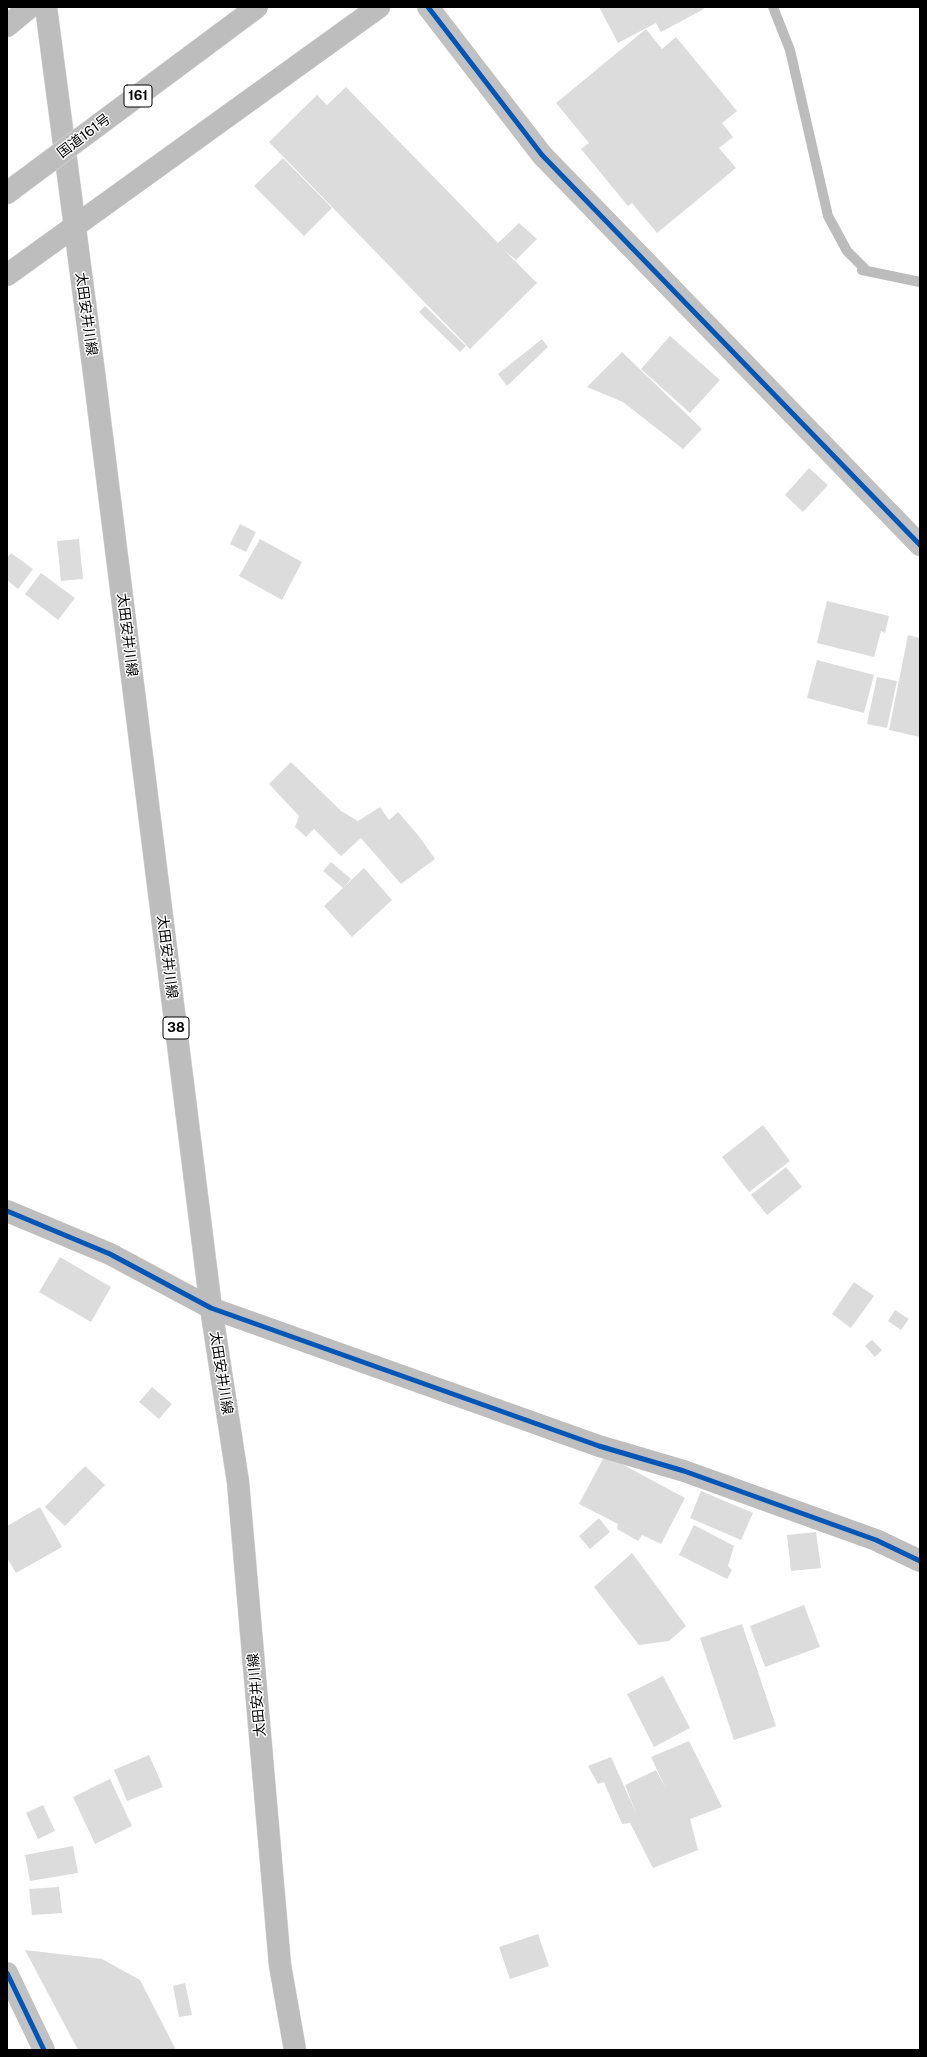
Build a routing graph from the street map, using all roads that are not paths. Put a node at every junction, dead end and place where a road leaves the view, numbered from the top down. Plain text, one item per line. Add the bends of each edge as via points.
1 (30, 7) edge
2 (46, 7) edge
3 (256, 7) edge
4 (379, 7) edge
5 (428, 7) edge
6 (7, 26) edge
7 (13, 188) edge
8 (74, 226) junction
9 (7, 275) edge
10 (920, 545) edge
11 (7, 1211) edge
12 (211, 1308) junction
13 (920, 1561) edge
14 (7, 1973) edge
15 (44, 2050) edge
16 (295, 2050) edge

1 - 6 main road
2 - 8 main road, 太田安井川線 / 38
3 - 7 main road, 国道161号 / 161, bridge
4 - 8 main road
5 - 10 street via 542,155
8 - 9 main road
8 - 12 main road, 太田安井川線 / 38
11 - 12 street via 110,1254
12 - 13 street via 599,1446 684,1471 876,1540
12 - 16 main road, 太田安井川線 / 38 via 238,1482 280,1965
14 - 15 street

